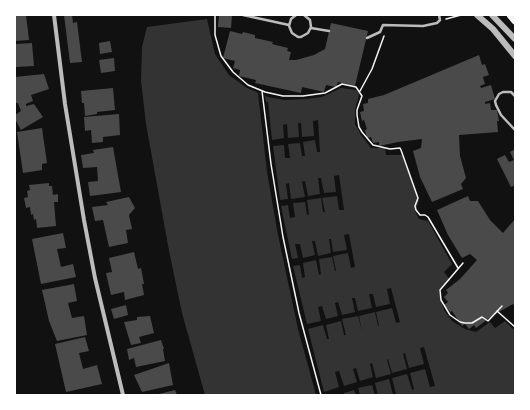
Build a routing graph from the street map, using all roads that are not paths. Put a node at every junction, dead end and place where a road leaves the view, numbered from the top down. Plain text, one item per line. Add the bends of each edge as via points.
1 (54, 15) edge
2 (243, 15) edge
3 (296, 15) edge
4 (304, 15) edge
5 (439, 15) edge
6 (477, 15) edge
7 (492, 15) edge
8 (510, 15) edge
9 (515, 21) edge
10 (289, 25) junction
11 (311, 28) junction
12 (329, 31) dead end
13 (367, 38) dead end
14 (515, 39) edge
15 (515, 56) edge
16 (515, 96) edge
17 (515, 130) edge
18 (123, 395) edge

1 - 18 street via 65,104 84,220
2 - 10 lane
3 - 10 lane
4 - 11 lane via 310,20
5 - 13 lane via 440,20 437,23 423,26 384,25 380,32
6 - 15 street
7 - 14 street
8 - 9 main road
10 - 11 lane via 292,33 298,36 305,36
11 - 12 lane
16 - 17 lane via 511,92 502,92 495,101 501,115

